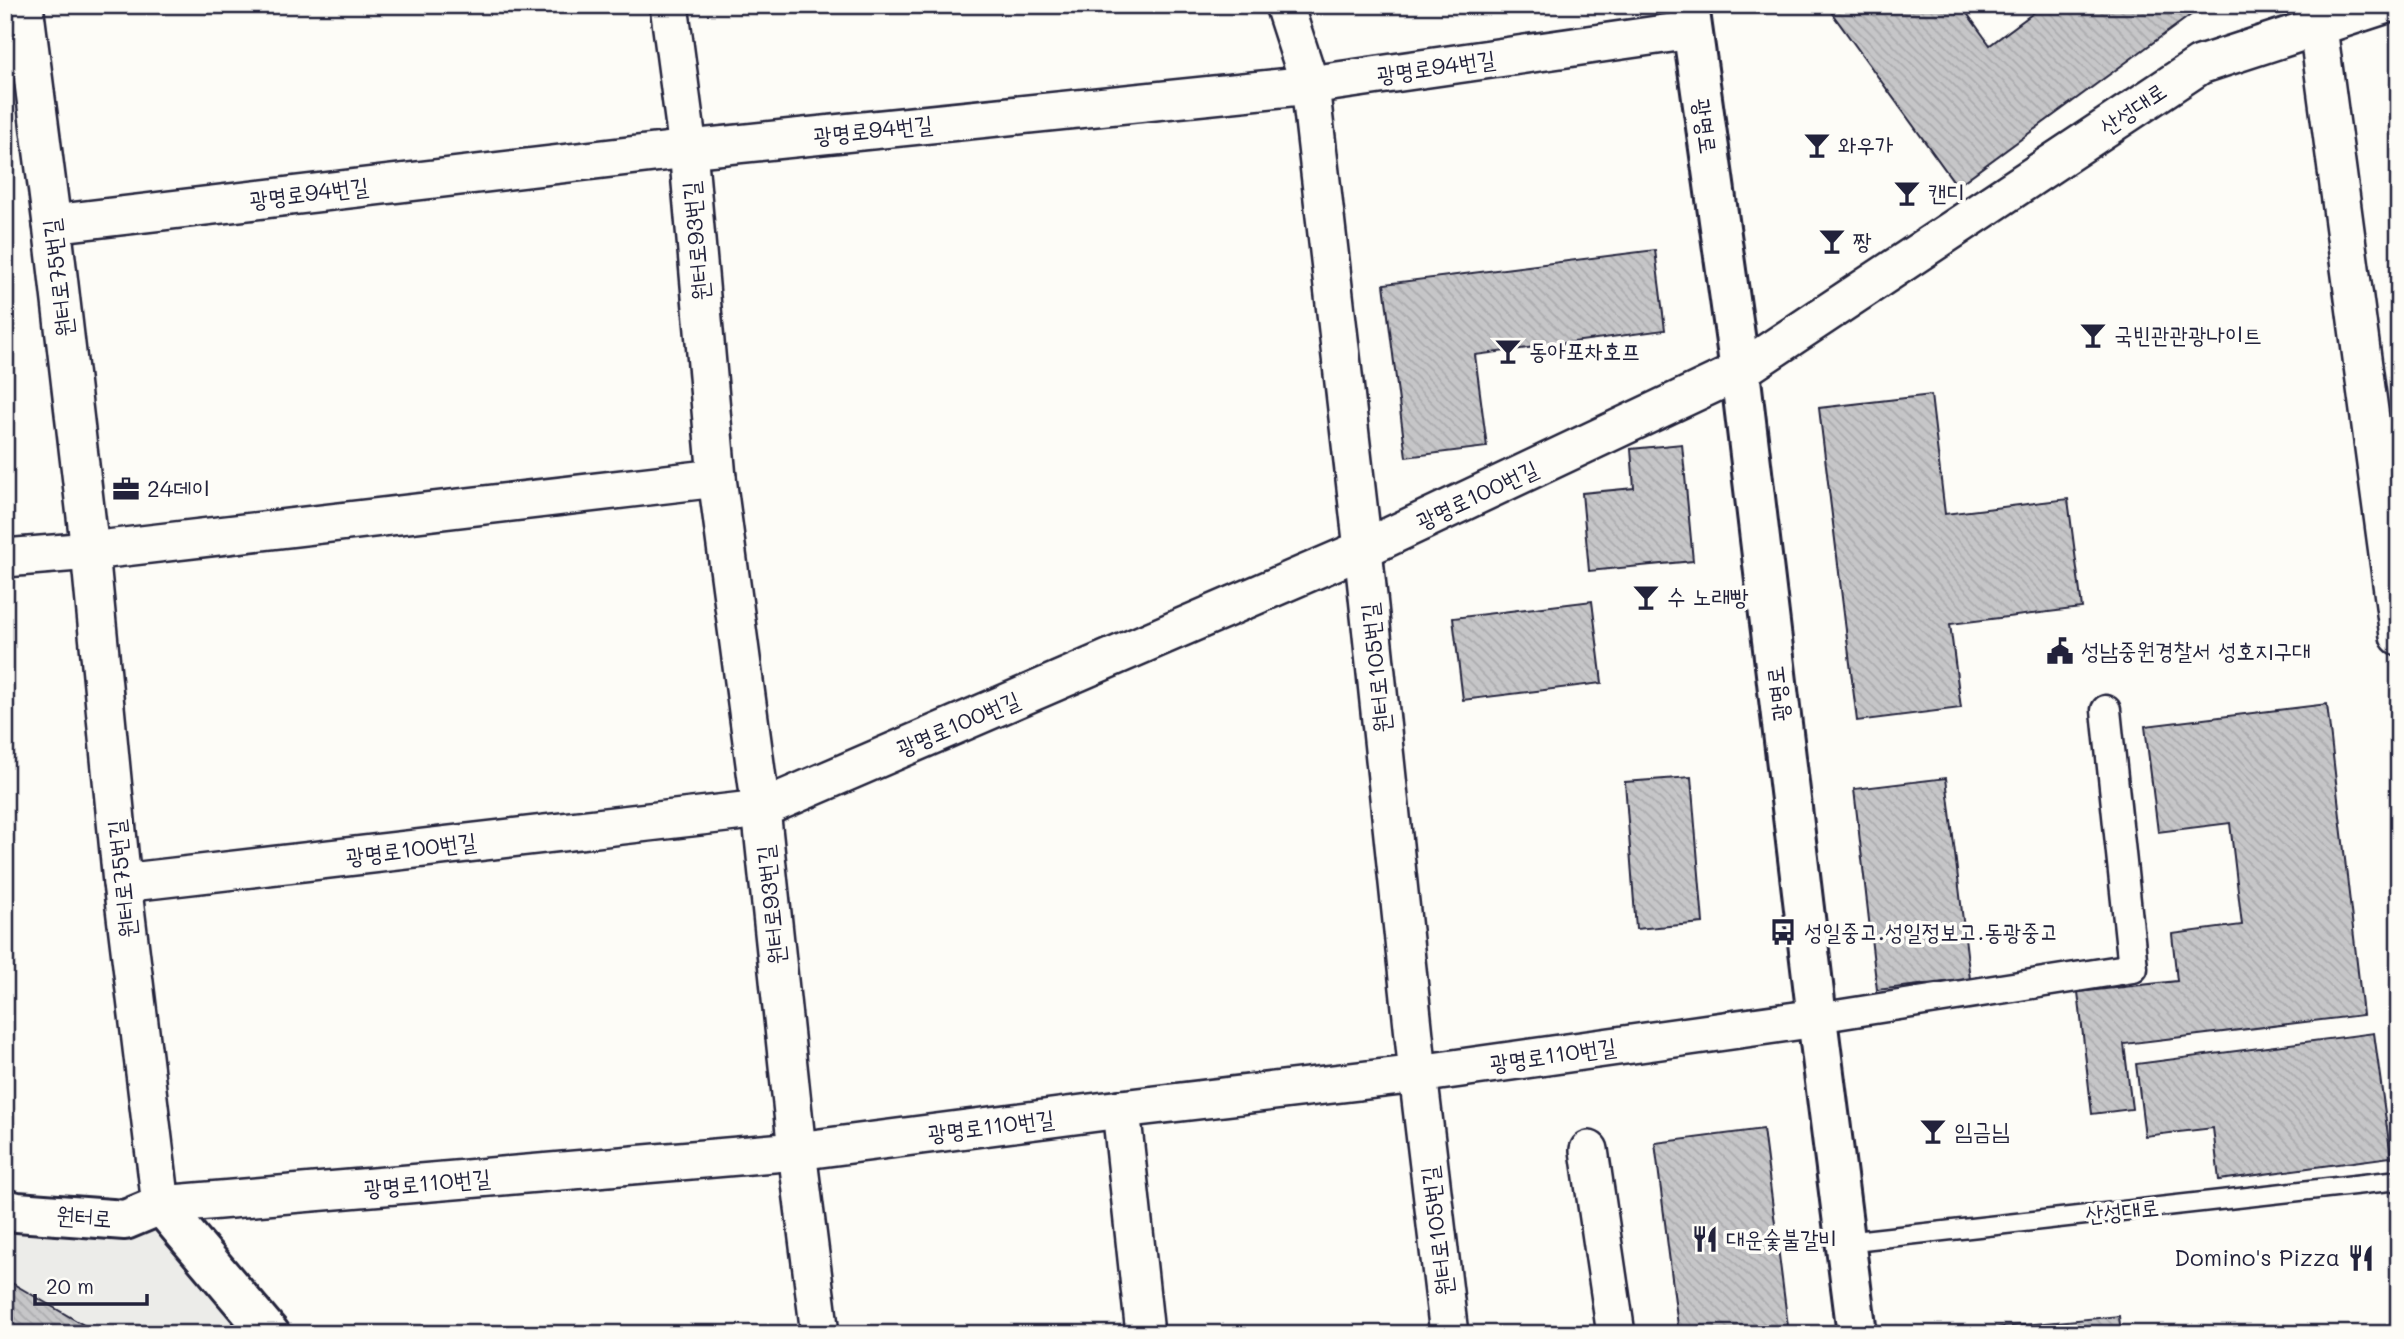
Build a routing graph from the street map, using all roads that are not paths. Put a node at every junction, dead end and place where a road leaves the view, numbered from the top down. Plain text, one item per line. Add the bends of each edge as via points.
1 (24, 5) edge
2 (669, 5) edge
3 (1284, 5) edge
4 (2384, 5) edge
5 (2316, 16) edge
6 (1691, 18) edge
7 (1310, 85) junction
8 (688, 149) junction
9 (52, 224) junction
10 (1740, 370) junction
11 (717, 478) junction
12 (1363, 549) junction
13 (90, 551) junction
14 (5, 558) edge
15 (2399, 636) edge
16 (2106, 710) dead end
17 (761, 809) junction
18 (122, 883) junction
19 (1817, 1018) junction
20 (1418, 1074) junction
21 (1121, 1109) junction
22 (1589, 1150) dead end
23 (797, 1151) junction
24 (2399, 1180) edge
25 (162, 1205) junction
26 (5, 1209) edge
27 (1845, 1242) junction
28 (270, 1334) edge
29 (820, 1334) edge
30 (1145, 1334) edge
31 (1449, 1334) edge
32 (1616, 1334) edge
33 (1857, 1334) edge

1 - 9 street, 원터로75번길
2 - 8 street, 원터로93번길
3 - 7 street, 원터로105번길
4 - 5 street, 산성대로
5 - 10 street, 산성대로 via 2200,65
5 - 15 street
6 - 7 street, 광명로94번길
6 - 10 main road, 광명로
7 - 8 street, 광명로94번길
7 - 12 street, 원터로105번길
8 - 9 street, 광명로94번길
8 - 11 street, 원터로93번길
9 - 13 street, 원터로75번길
10 - 12 street, 광명로100번길
10 - 19 main road, 광명로
11 - 13 street
11 - 17 street, 원터로93번길
12 - 17 street, 광명로100번길
12 - 20 street, 원터로105번길
13 - 14 street
13 - 18 street, 원터로75번길
16 - 19 street via 2133,968
17 - 18 street, 광명로100번길
17 - 23 street, 원터로93번길
18 - 25 street, 원터로75번길
19 - 20 street, 광명로110번길
19 - 27 main road, 광명로
20 - 21 street, 광명로110번길
20 - 31 street, 원터로105번길
21 - 23 street, 광명로110번길
21 - 30 street
22 - 32 street
23 - 25 street, 광명로110번길
23 - 29 street, 원터로93번길
24 - 27 lane, 산성대로
25 - 26 main road, 원터로 via 125,1220
25 - 28 main road
27 - 33 main road, 광명로

